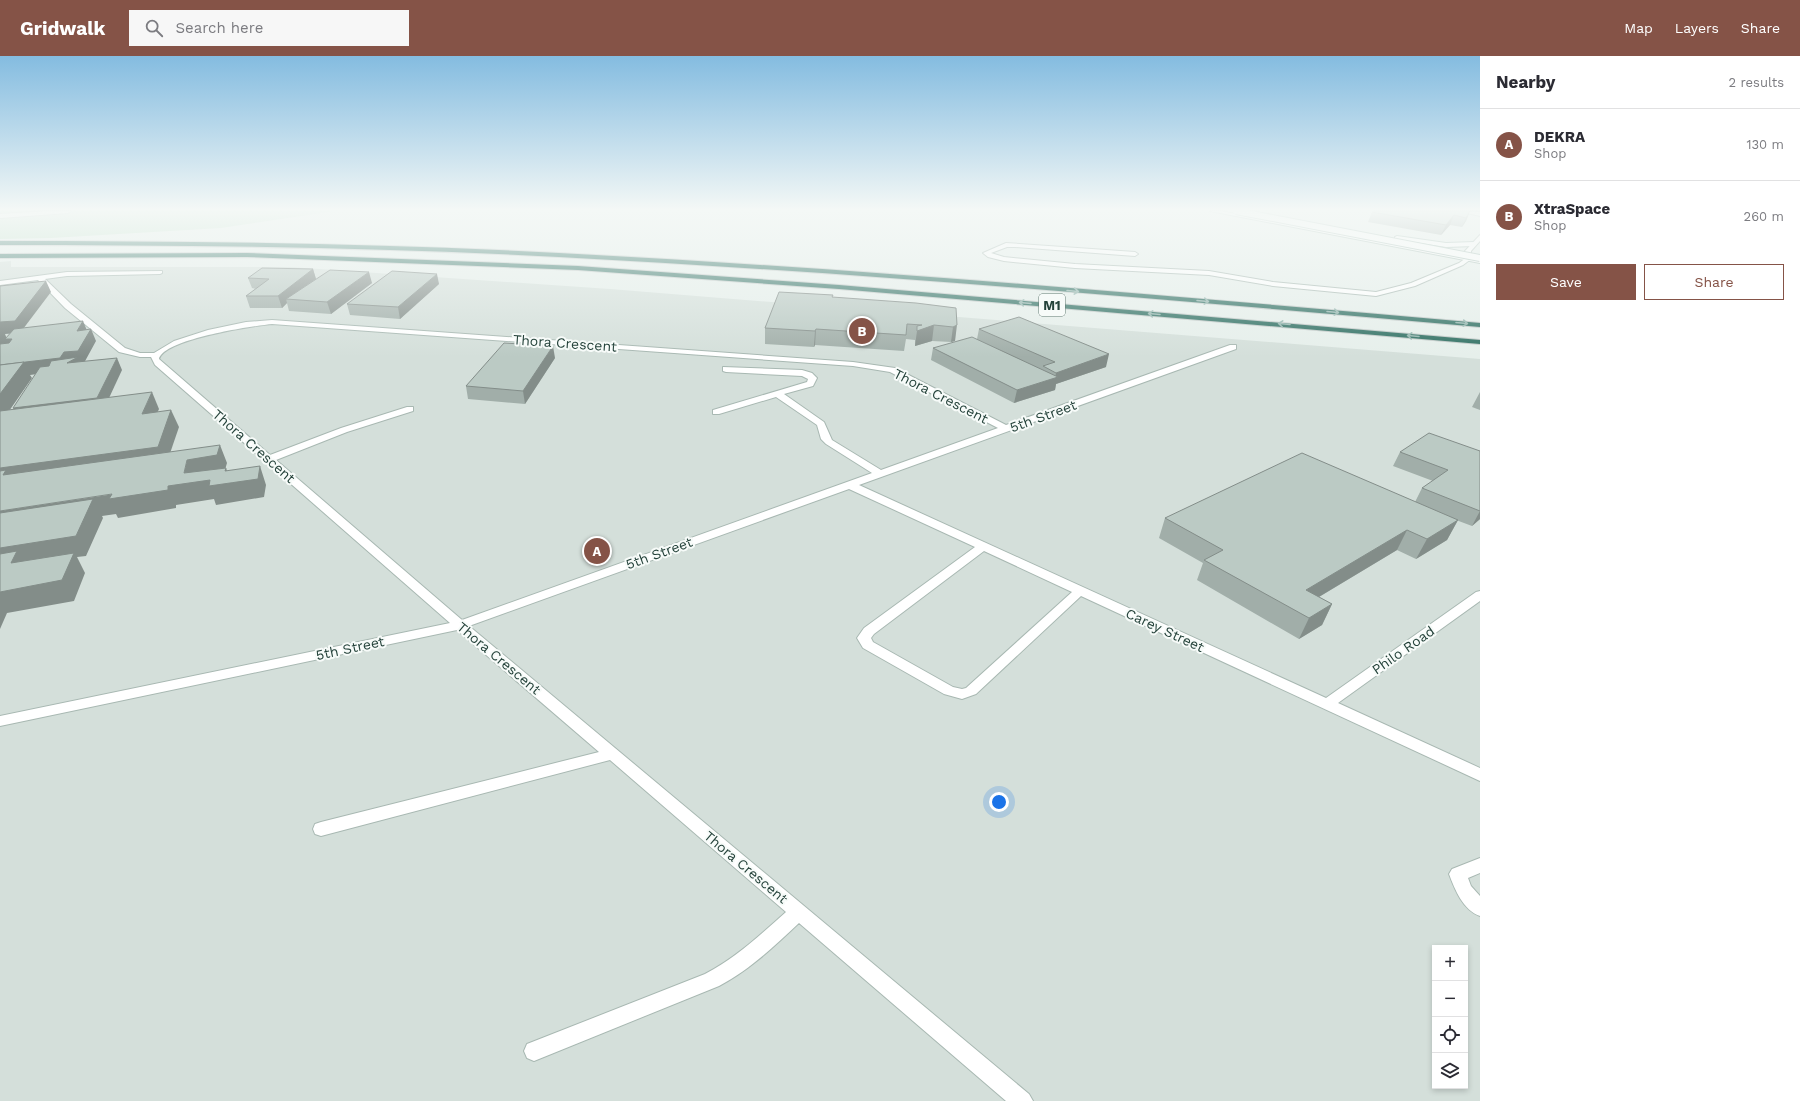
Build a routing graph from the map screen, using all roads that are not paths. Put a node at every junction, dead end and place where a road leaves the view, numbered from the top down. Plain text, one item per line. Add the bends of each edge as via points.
1 (368, 260) edge
2 (679, 260) edge
3 (1020, 260) edge
4 (1467, 260) edge
5 (160, 272) dead end
6 (40, 278) junction
7 (0, 283) edge
8 (1480, 324) edge
9 (1480, 342) edge
10 (1233, 347) dead end
11 (156, 355) junction
12 (726, 369) dead end
13 (778, 394) junction
14 (410, 409) dead end
15 (716, 412) dead end
16 (1006, 429) junction
17 (269, 459) junction
18 (880, 474) junction
19 (850, 485) junction
20 (983, 546) junction
21 (1080, 591) junction
22 (1480, 595) edge
23 (460, 625) junction
24 (1327, 704) junction
25 (0, 721) edge
26 (612, 754) junction
27 (1480, 775) edge
28 (321, 829) dead end
29 (1480, 865) edge
30 (1480, 908) edge
31 (799, 912) junction
32 (534, 1051) dead end
33 (1022, 1101) edge

9 -> 1 highway, M1 via 871,290 578,268
2 -> 8 highway, M1
3 - 4 main road via 1075,266 1209,273 1273,284 1376,294 1413,285
5 - 6 main road via 72,273
6 - 7 main road
6 - 11 main road via 68,306 122,350 140,355
10 - 16 main road, 5th Street
11 - 16 main road, Thora Crescent via 184,340 242,325 272,322 853,364 892,370
11 - 17 main road, Thora Crescent via 158,363
12 - 13 main road via 802,373 813,378 810,384
13 - 15 main road
13 - 18 main road via 821,424 829,442
14 - 17 main road via 344,430
16 - 18 main road, 5th Street
17 - 23 main road, Thora Crescent
18 - 19 main road, 5th Street
19 - 20 main road, Carey Street
19 - 23 main road, 5th Street
20 - 21 main road, Carey Street
20 - 21 main road via 869,631 864,638 868,645 949,691 962,694 971,691
21 - 24 main road, Carey Street
22 - 24 main road, Philo Road
23 - 25 main road, 5th Street
23 - 26 main road, Thora Crescent
24 - 27 main road, Carey Street
26 - 28 main road
26 - 31 main road, Thora Crescent
29 - 30 main road via 1458,874 1464,890
31 - 32 main road via 732,969 712,980
31 - 33 main road, Thora Crescent

